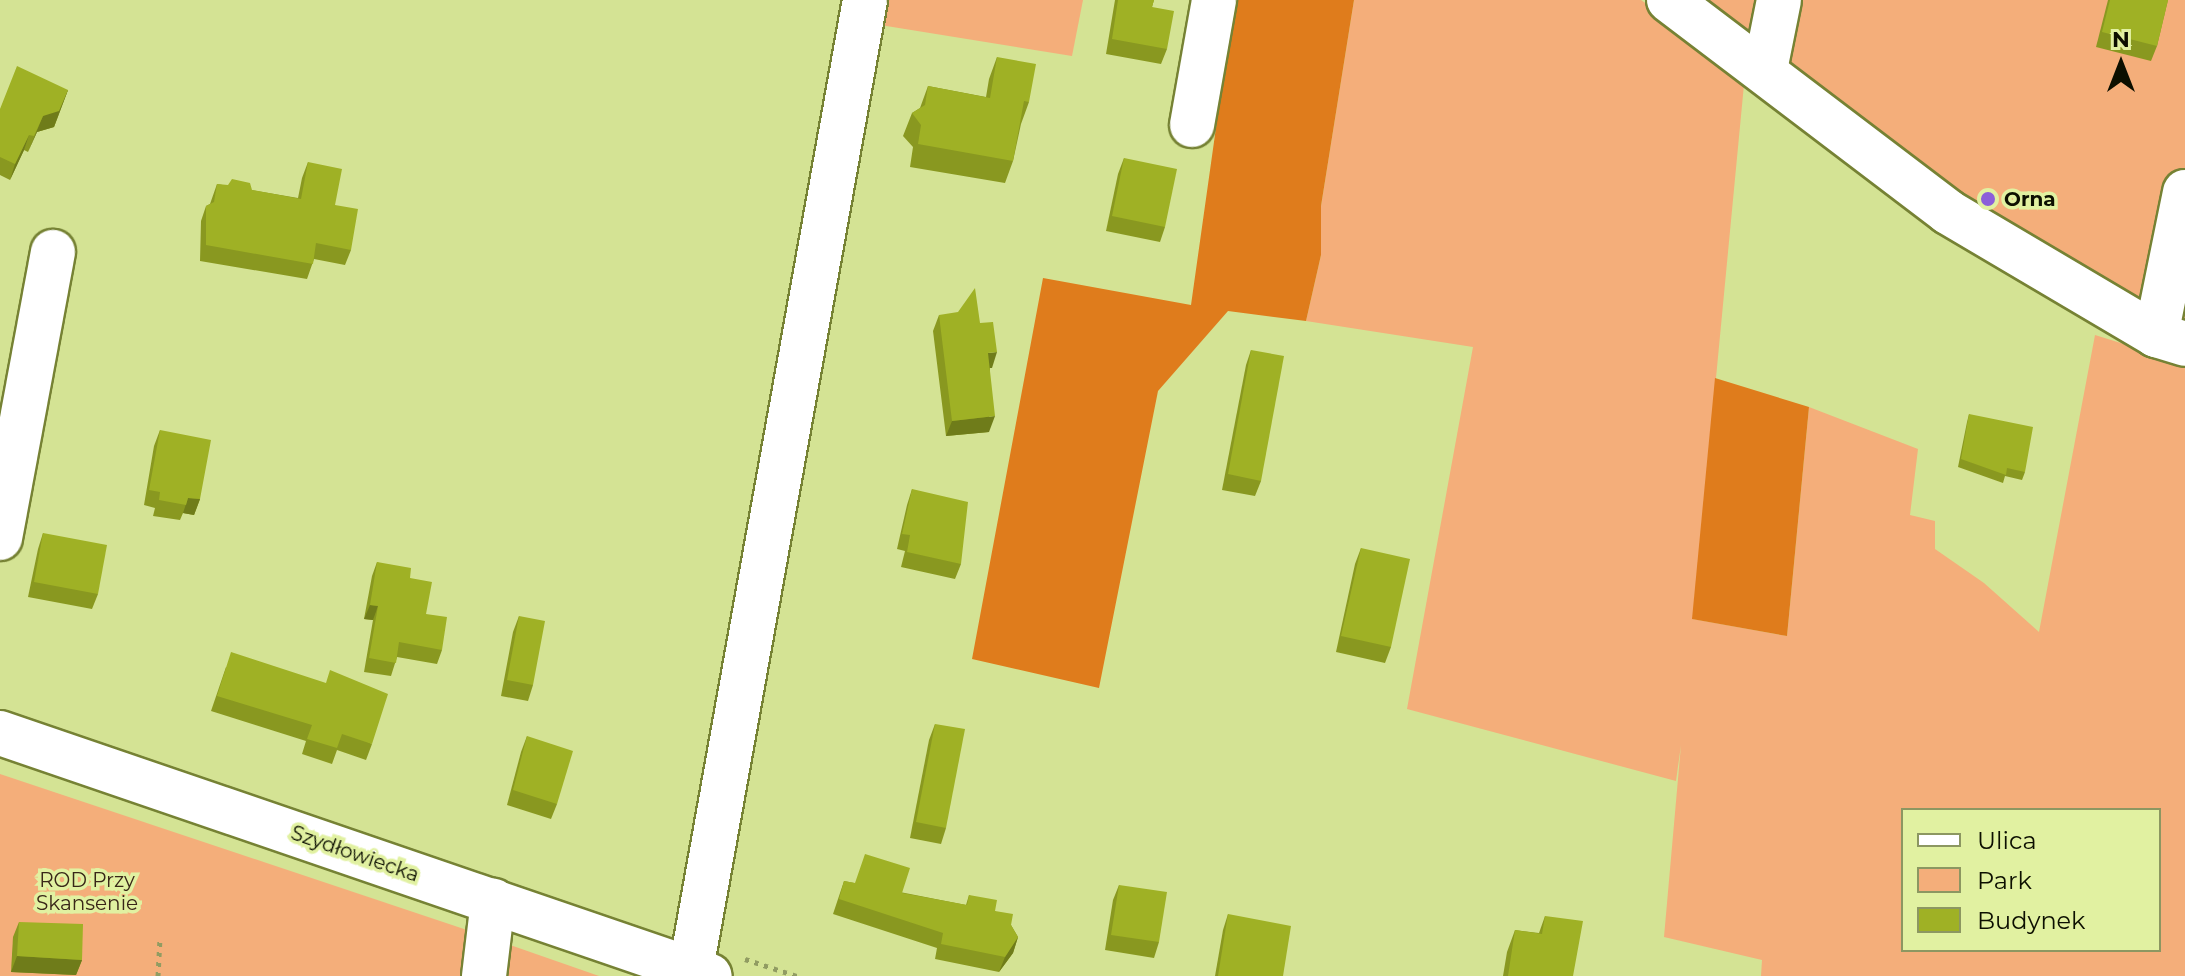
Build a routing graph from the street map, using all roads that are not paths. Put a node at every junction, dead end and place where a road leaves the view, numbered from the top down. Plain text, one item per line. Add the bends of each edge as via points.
1 (865, 0) edge
2 (1214, 0) edge
3 (1669, 0) edge
4 (1779, 0) edge
5 (1765, 70) junction
6 (1192, 125) dead end
7 (2185, 192) edge
8 (53, 252) dead end
9 (2171, 340) edge
10 (0, 538) edge
11 (0, 733) edge
12 (493, 901) junction
13 (700, 973) edge
14 (484, 976) edge

1 - 13 street
2 - 6 street
3 - 5 street
4 - 5 street
5 - 9 street via 1948,212
7 - 9 street
8 - 10 street
11 - 12 street, Szydłowiecka
12 - 13 street, Szydłowiecka
12 - 14 street

